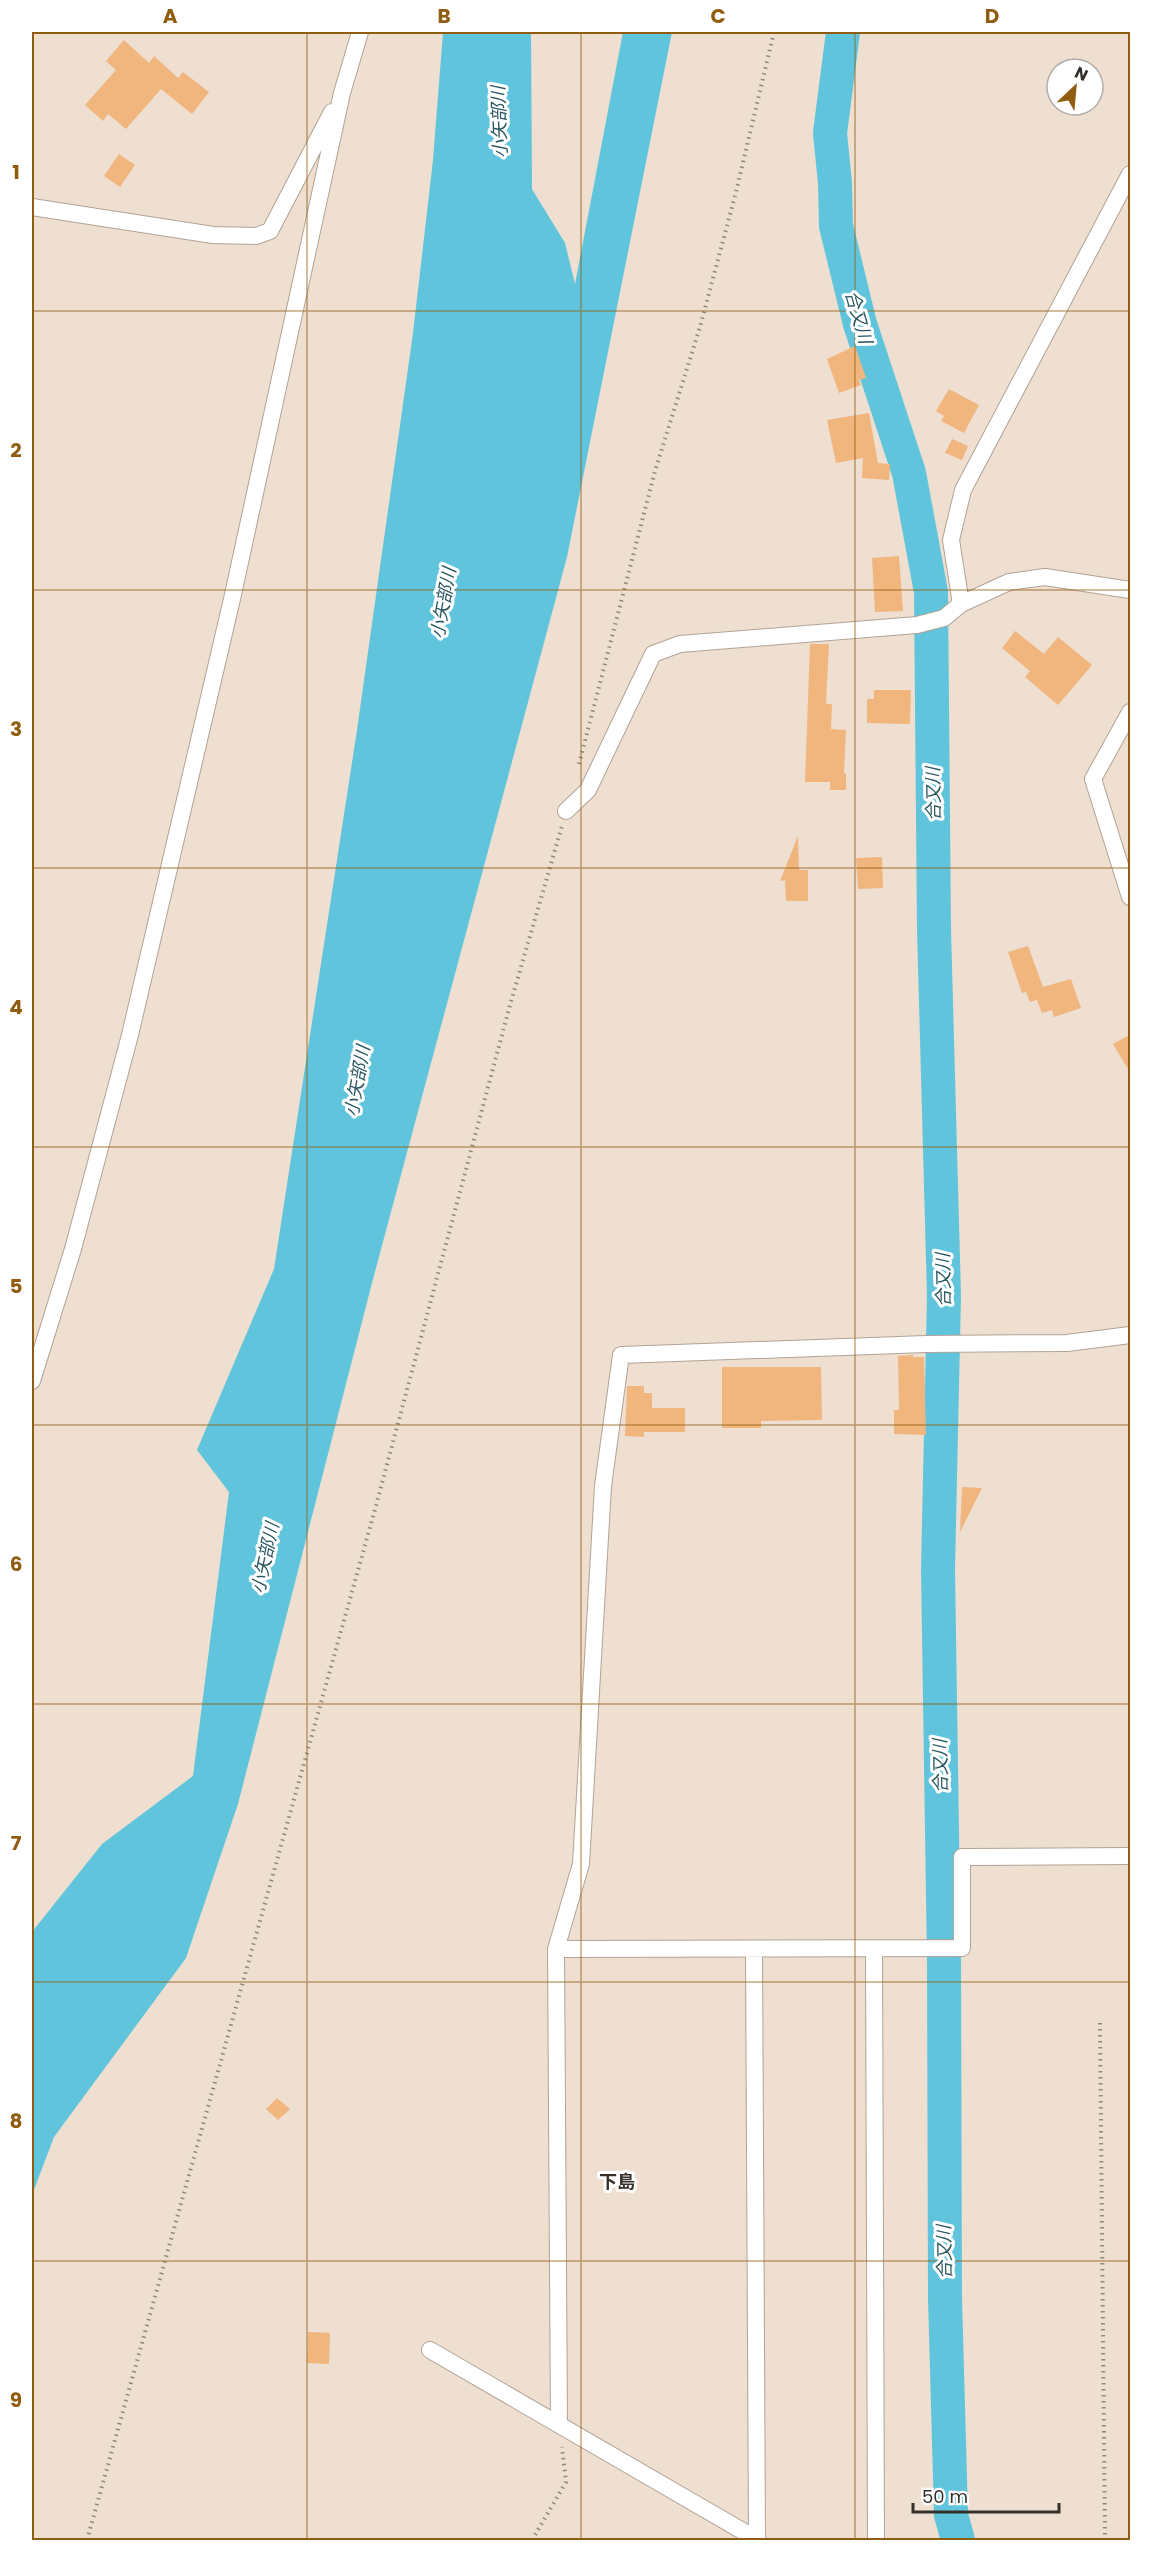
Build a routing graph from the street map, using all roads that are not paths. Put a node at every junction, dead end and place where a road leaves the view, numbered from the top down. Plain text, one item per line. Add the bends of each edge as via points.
1 (360, 32) edge
2 (342, 93) junction
3 (1131, 174) edge
4 (32, 207) edge
5 (1131, 590) edge
6 (961, 604) junction
7 (1131, 712) edge
8 (566, 811) road end
9 (1131, 897) edge
10 (1131, 1335) edge
11 (32, 1381) edge
12 (1131, 1856) edge
13 (556, 1949) junction
14 (874, 1949) junction
15 (754, 1950) junction
16 (430, 2350) dead end
17 (559, 2425) junction
18 (757, 2540) edge
19 (876, 2541) edge

1 - 2 street
2 - 4 street via 270,231 256,236 213,236
2 - 11 street via 232,599 130,1035 74,1249
3 - 6 street via 963,490 951,540
5 - 6 street via 1045,577 1009,582
6 - 8 street via 944,618 917,626 680,644 653,654 588,790
7 - 9 street via 1093,779
10 - 13 street via 1067,1343 621,1355 603,1486 581,1864
12 - 14 street via 962,1857 962,1948
13 - 15 street
13 - 17 street
14 - 15 street
14 - 19 street
15 - 18 street
16 - 17 street
17 - 18 street

